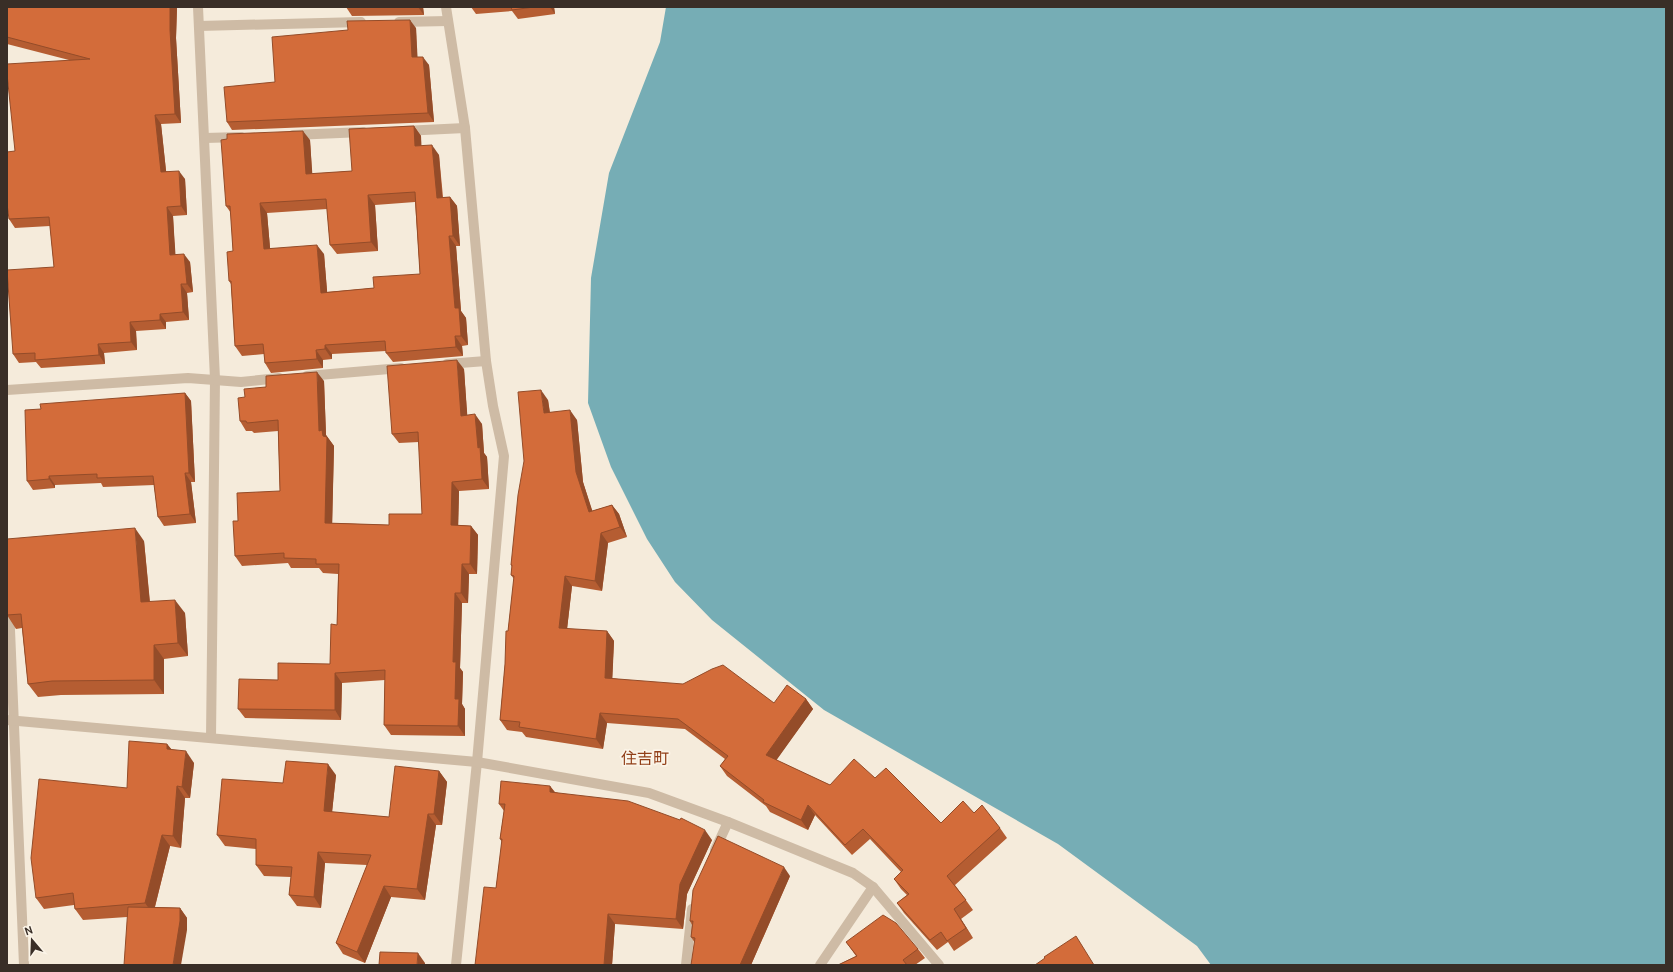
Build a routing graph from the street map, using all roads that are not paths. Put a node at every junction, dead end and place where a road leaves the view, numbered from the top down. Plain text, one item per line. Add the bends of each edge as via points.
1 (198, 7) edge
2 (446, 7) edge
3 (448, 21) junction
4 (370, 22) edge
5 (386, 22) edge
6 (199, 26) junction
7 (465, 128) junction
8 (394, 131) edge
9 (370, 132) edge
10 (284, 135) edge
11 (252, 137) edge
12 (205, 138) junction
13 (486, 361) junction
14 (439, 365) edge
15 (415, 367) edge
16 (215, 379) junction
17 (7, 390) edge
18 (9, 597) edge
19 (10, 720) edge
20 (211, 738) junction
21 (477, 762) junction
22 (728, 822) junction
23 (712, 856) edge
24 (873, 887) junction
25 (693, 897) edge
26 (24, 965) edge
27 (456, 965) edge
28 (686, 965) edge
29 (820, 965) edge
30 (939, 965) edge

1 - 6 street
2 - 3 street
3 - 5 street
3 - 7 street
4 - 6 street
6 - 12 street
7 - 8 street
7 - 13 street
9 - 10 street
11 - 12 street
12 - 16 street
13 - 14 street
13 - 21 street via 504,456
15 - 16 street via 240,382
16 - 17 street via 188,378
16 - 20 street
18 - 19 street
19 - 20 street
19 - 26 street
20 - 21 street
21 - 22 street via 649,793
21 - 27 street
22 - 23 street
22 - 24 street via 853,872
24 - 29 street
24 - 30 street
25 - 28 street

